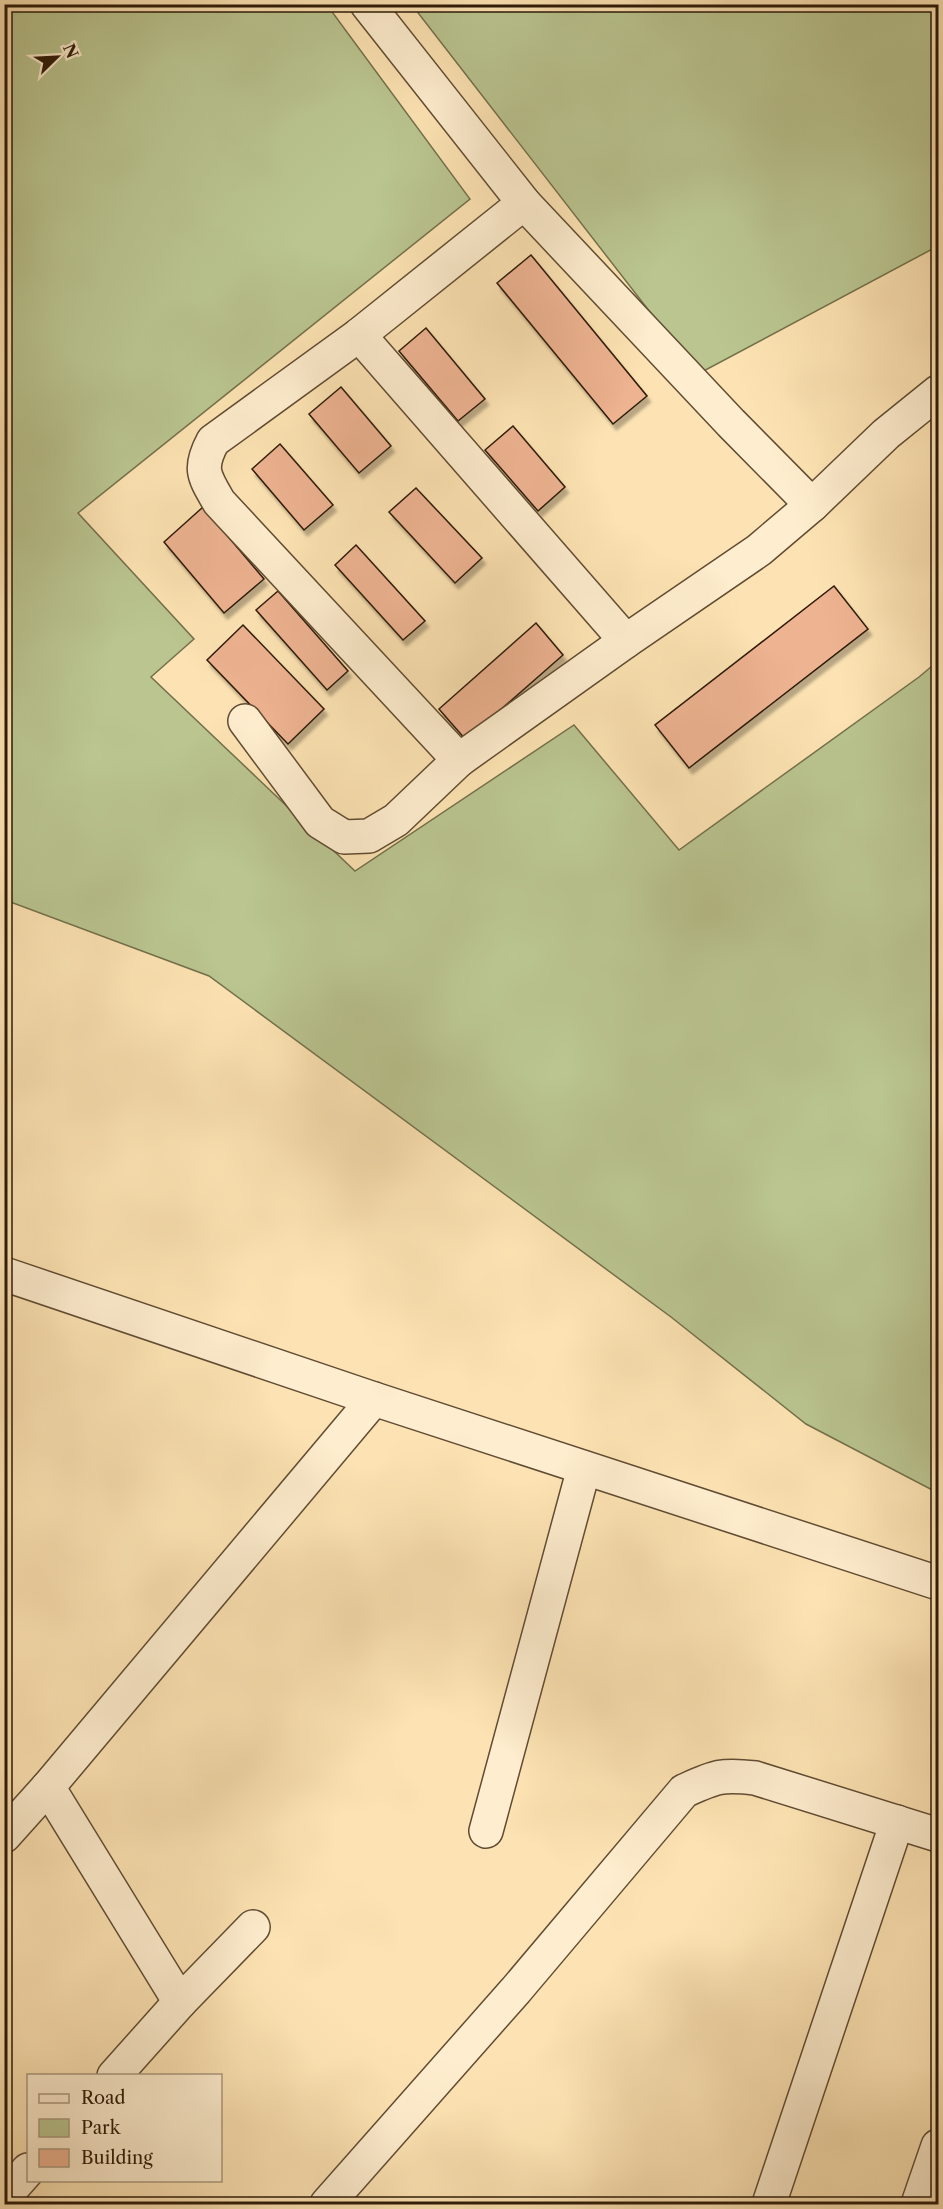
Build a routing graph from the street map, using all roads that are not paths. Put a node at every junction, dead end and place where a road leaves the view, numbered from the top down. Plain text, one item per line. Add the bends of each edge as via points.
1 (367, 4) edge
2 (524, 203) junction
3 (358, 335) junction
4 (939, 392) edge
5 (812, 505) junction
6 (626, 641) junction
7 (245, 721) dead end
8 (459, 760) junction
9 (4, 1274) edge
10 (374, 1400) junction
11 (584, 1468) junction
12 (939, 1583) edge
13 (48, 1787) junction
14 (897, 1822) junction
15 (486, 1831) dead end
16 (939, 1835) edge
17 (4, 1836) edge
18 (253, 1927) dead end
19 (180, 2002) junction
20 (116, 2074) edge
21 (939, 2146) edge
22 (27, 2171) edge
23 (4, 2197) edge
24 (919, 2204) edge
25 (327, 2205) edge
26 (769, 2205) edge

1 - 2 street
2 - 3 street
2 - 5 street
3 - 6 street
3 - 8 street via 213,441 204,458 205,478 219,502
4 - 5 street via 886,434
5 - 6 street via 759,550
6 - 8 street
7 - 8 street via 320,822 344,837 369,836 396,820
9 - 10 street
10 - 11 street
10 - 13 street
11 - 12 street
11 - 15 street
13 - 17 street
13 - 19 street
14 - 16 street
14 - 25 street via 755,1778 727,1775 684,1791
14 - 26 street
18 - 19 street
19 - 20 street
21 - 24 street
22 - 23 street

